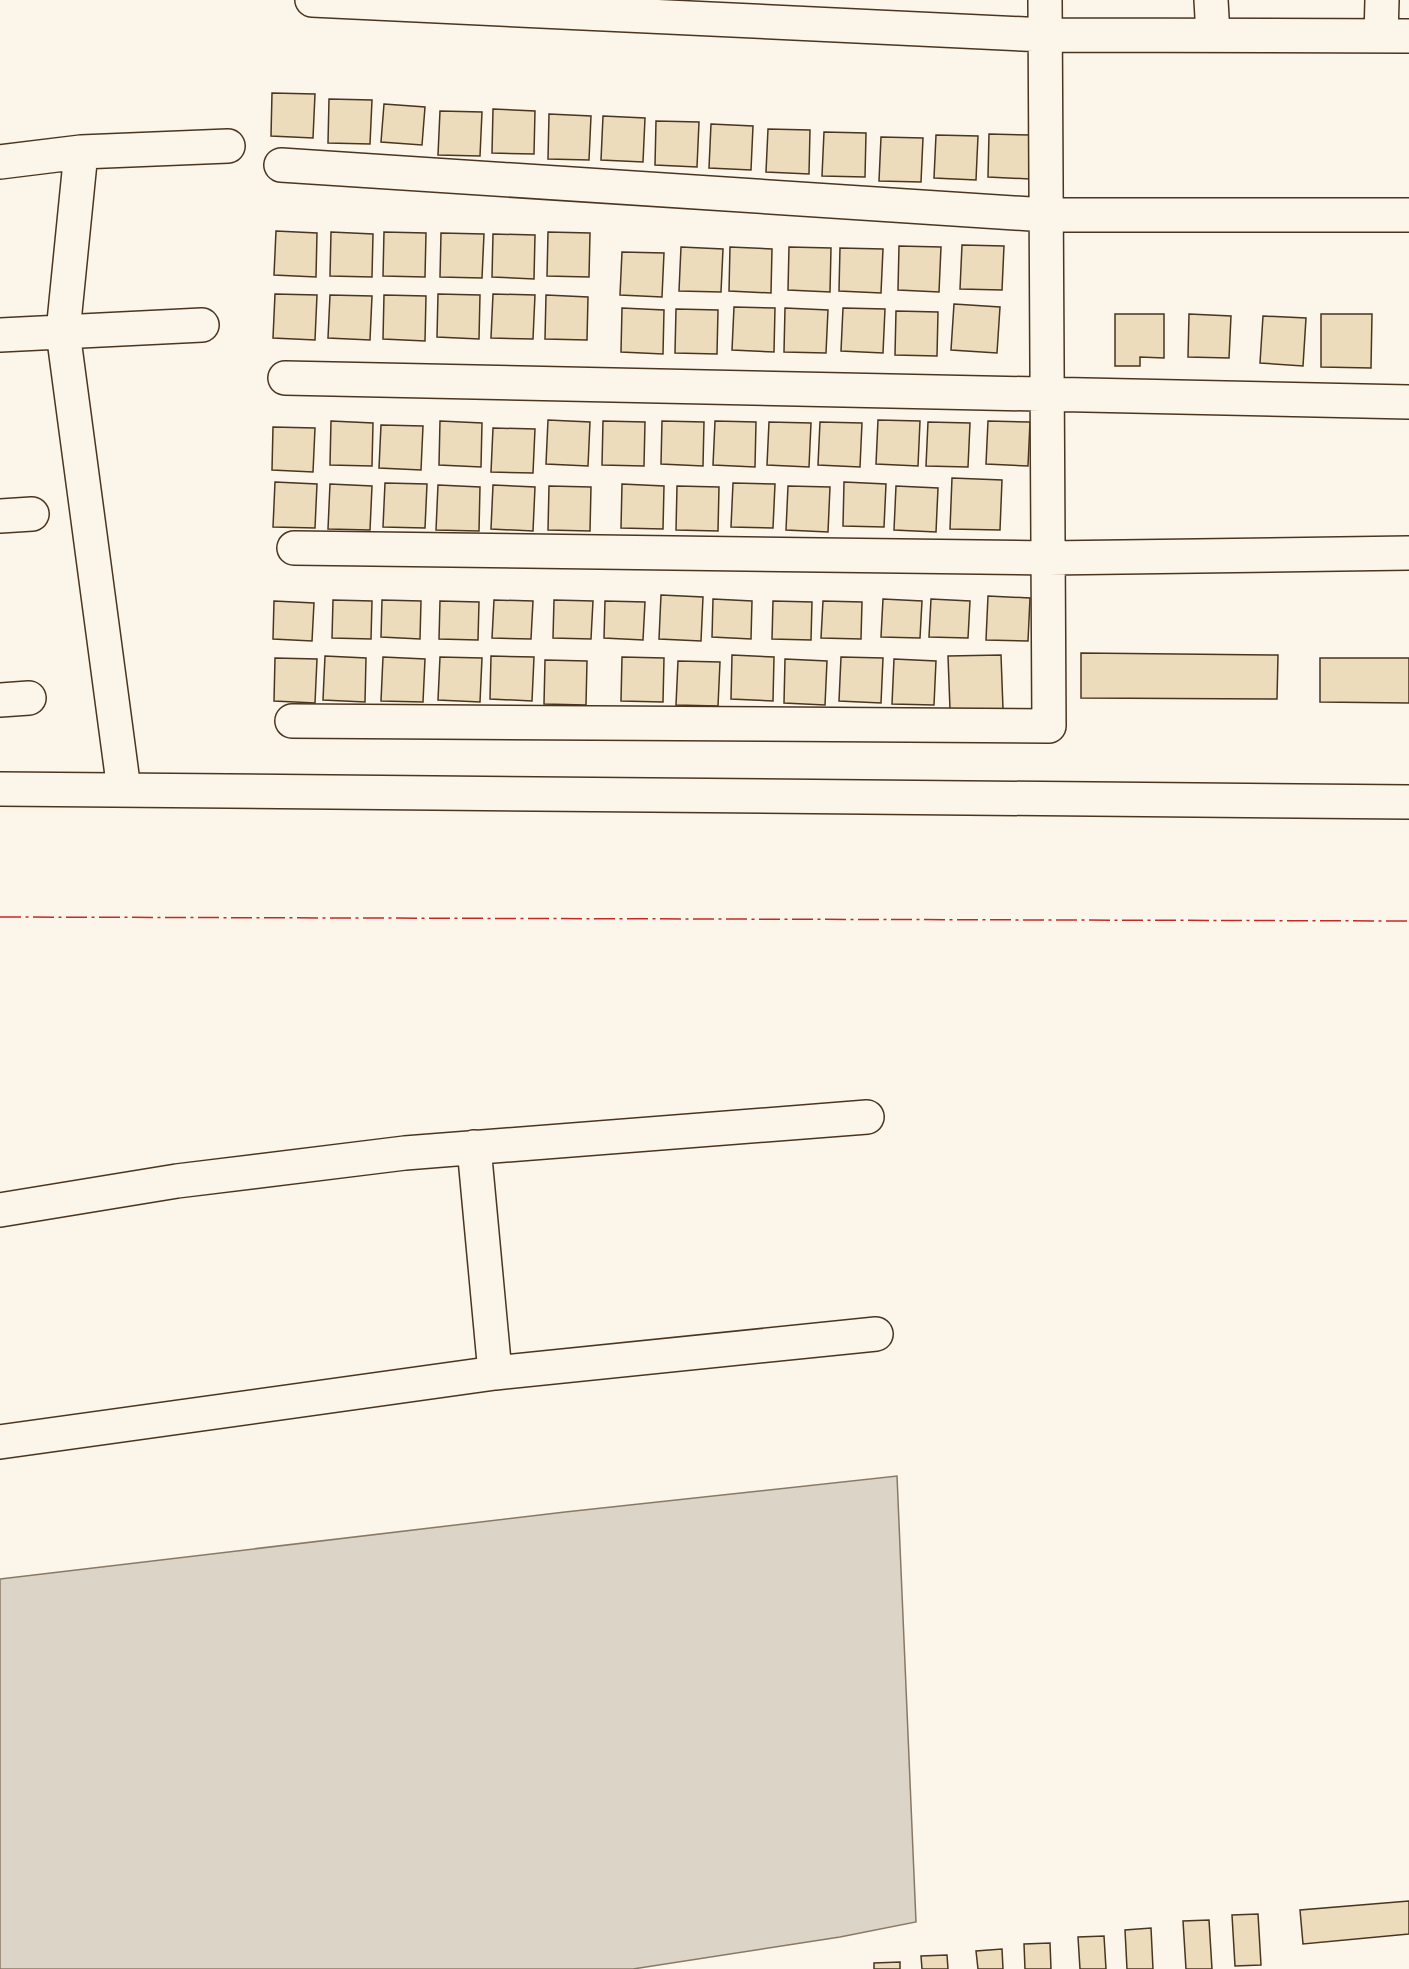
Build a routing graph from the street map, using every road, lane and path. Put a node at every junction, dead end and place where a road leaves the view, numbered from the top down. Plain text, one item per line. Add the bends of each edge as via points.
1 (312, 0) edge
2 (1045, 0) edge
3 (1211, 0) edge
4 (1382, 0) edge
5 (352, 1) edge
6 (518, 5) edge
7 (684, 9) edge
8 (861, 13) edge
9 (1045, 35) junction
10 (1213, 35) junction
11 (1395, 36) edge
12 (228, 146) dead end
13 (81, 152) junction
14 (0, 162) edge
15 (281, 165) dead end
16 (1046, 215) junction
17 (1409, 215) edge
18 (202, 325) dead end
19 (63, 332) junction
20 (0, 335) edge
21 (285, 378) dead end
22 (1048, 393) junction
23 (1409, 402) edge
24 (294, 548) dead end
25 (1409, 553) edge
26 (1048, 558) junction
27 (292, 721) dead end
28 (0, 789) edge
29 (124, 790) junction
30 (1409, 802) edge
31 (867, 1117) dead end
32 (474, 1147) junction
33 (0, 1210) edge
34 (876, 1334) dead end
35 (495, 1373) junction
36 (0, 1442) edge

1 - 5 street
2 - 9 street
3 - 10 street
4 - 11 street
5 - 6 street
6 - 7 street
7 - 8 street
8 - 9 street
9 - 10 street
9 - 16 street
10 - 11 street
12 - 13 street
13 - 14 street
13 - 19 street
15 - 16 street
16 - 17 street
16 - 22 street
18 - 19 street
19 - 20 street
19 - 29 street
21 - 22 street
22 - 23 street
22 - 26 street
24 - 26 street
25 - 26 street
26 - 27 street via 1050,726
28 - 29 street
29 - 30 street
31 - 32 street
32 - 33 street via 177,1181
32 - 35 street
34 - 35 street
35 - 36 street

